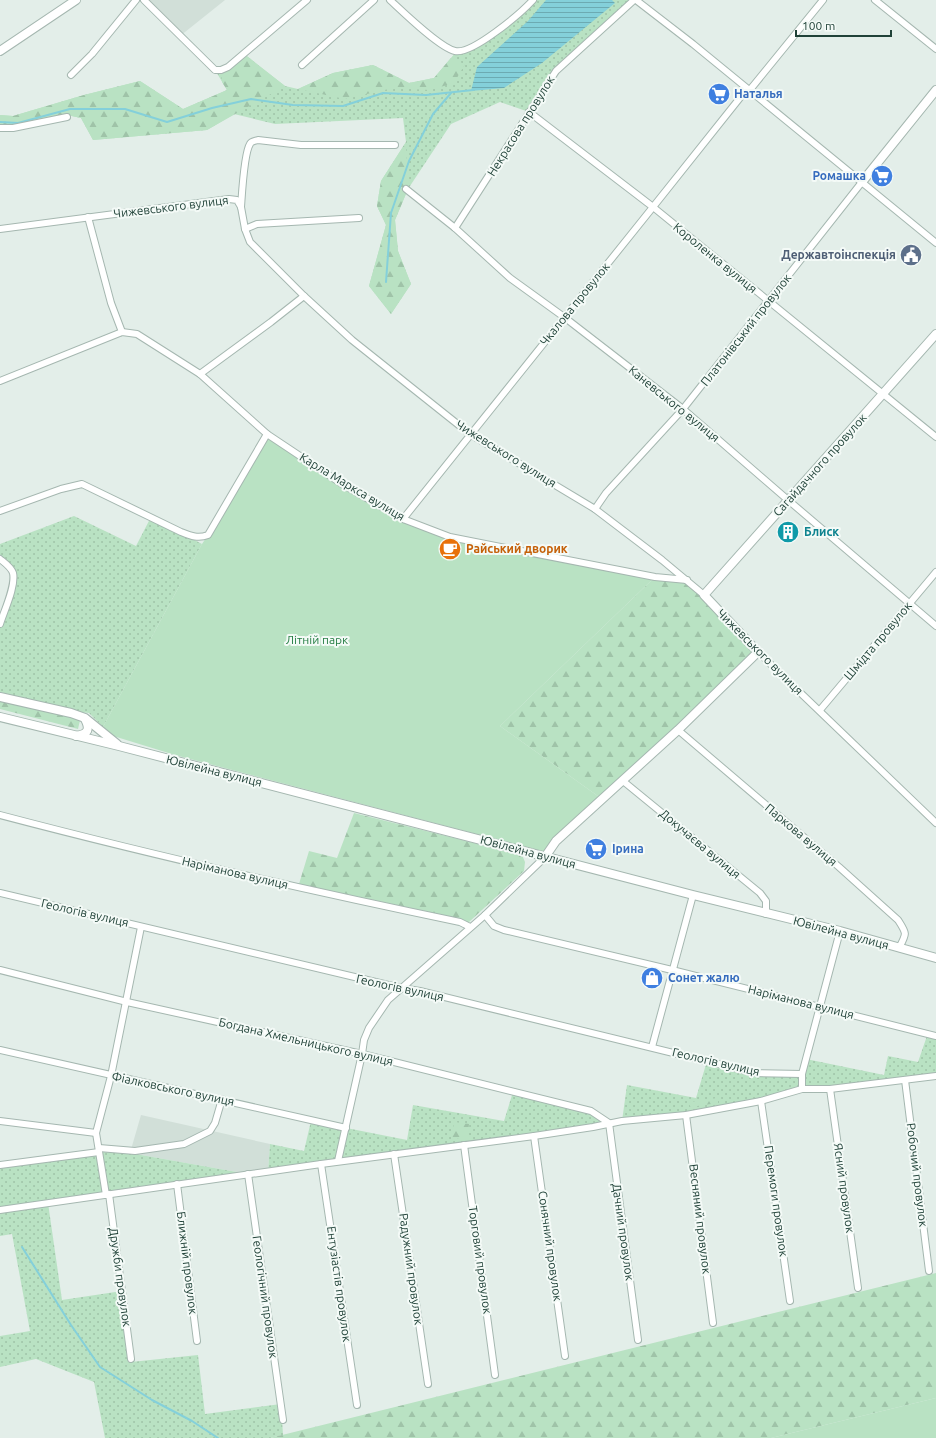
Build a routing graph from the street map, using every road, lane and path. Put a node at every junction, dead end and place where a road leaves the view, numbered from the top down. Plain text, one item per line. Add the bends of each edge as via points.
1 (76, 0) edge
2 (136, 0) edge
3 (144, 0) edge
4 (307, 0) edge
5 (374, 0) edge
6 (390, 0) edge
7 (533, 0) edge
8 (635, 0) edge
9 (823, 0) edge
10 (875, 0) edge
11 (936, 49) edge
12 (0, 51) edge
13 (302, 65) dead end
14 (71, 75) dead end
15 (748, 90) junction
16 (936, 90) edge
17 (529, 112) junction
18 (67, 117) dead end
19 (0, 128) edge
20 (395, 145) dead end
21 (862, 182) junction
22 (406, 189) dead end
23 (241, 207) junction
24 (653, 207) junction
25 (88, 217) junction
26 (359, 218) dead end
27 (455, 228) junction
28 (0, 229) edge
29 (245, 229) junction
30 (936, 243) edge
31 (304, 296) junction
32 (768, 301) junction
33 (564, 317) junction
34 (122, 332) junction
35 (936, 334) edge
36 (200, 374) junction
37 (0, 381) edge
38 (883, 393) junction
39 (683, 409) junction
40 (267, 434) junction
41 (470, 434) junction
42 (936, 437) edge
43 (788, 500) junction
44 (595, 509) junction
45 (0, 511) edge
46 (403, 519) junction
47 (0, 559) edge
48 (936, 572) edge
49 (687, 580) junction
50 (704, 595) junction
51 (909, 604) junction
52 (0, 624) edge
53 (936, 626) edge
54 (758, 652) junction
55 (0, 696) edge
56 (820, 710) junction
57 (0, 717) edge
58 (84, 718) junction
59 (678, 730) junction
60 (75, 736) junction
61 (119, 746) junction
62 (623, 781) junction
63 (0, 816) edge
64 (935, 819) edge
65 (545, 857) junction
66 (0, 893) edge
67 (693, 895) junction
68 (766, 914) junction
69 (485, 915) junction
70 (142, 927) junction
71 (470, 927) junction
72 (840, 931) junction
73 (899, 948) junction
74 (936, 958) edge
75 (0, 970) edge
76 (672, 970) junction
77 (401, 988) junction
78 (127, 1002) junction
79 (820, 1007) junction
80 (936, 1036) edge
81 (652, 1048) junction
82 (0, 1050) edge
83 (362, 1054) junction
84 (802, 1074) junction
85 (111, 1076) junction
86 (936, 1076) edge
87 (905, 1080) junction
88 (802, 1089) junction
89 (830, 1089) junction
90 (222, 1099) junction
91 (761, 1101) junction
92 (686, 1115) junction
93 (0, 1121) edge
94 (609, 1123) junction
95 (346, 1128) junction
96 (96, 1133) junction
97 (534, 1136) junction
98 (464, 1145) junction
99 (99, 1150) junction
100 (394, 1154) junction
101 (338, 1161) junction
102 (321, 1164) junction
103 (0, 1166) edge
104 (248, 1174) junction
105 (178, 1184) junction
106 (108, 1195) junction
107 (0, 1210) edge
108 (929, 1271) dead end
109 (858, 1288) dead end
110 (790, 1301) dead end
111 (713, 1323) dead end
112 (638, 1340) dead end
113 (197, 1341) dead end
114 (565, 1356) dead end
115 (131, 1359) dead end
116 (495, 1375) dead end
117 (428, 1384) dead end
118 (357, 1405) dead end
119 (283, 1420) dead end

1 - 12 street
2 - 14 street via 92,54
3 - 4 street via 215,70 228,67
5 - 13 street
6 - 7 street via 444,47 456,52 469,49 500,29
8 - 15 street
8 - 17 street, Некрасова провулок via 556,71
9 - 15 street, Чкалова провулок
10 - 11 street
15 - 21 street
15 - 24 street, Чкалова провулок
16 - 21 street, Платонівський провулок
17 - 24 street, Короленка вулиця
17 - 27 street, Некрасова провулок
18 - 19 street via 13,128
20 - 23 street via 301,145 253,141 249,145 246,157
21 - 30 street
21 - 32 street, Платонівський провулок
22 - 27 street, Каневського вулиця
23 - 25 street, Чижевського вулиця via 237,200 229,199
23 - 29 street, Чижевського вулиця
24 - 32 street, Короленка вулиця
24 - 33 street, Чкалова провулок
25 - 28 street, Чижевського вулиця
25 - 34 street via 111,303
26 - 29 street via 257,224
27 - 33 street, Каневського вулиця via 510,278
29 - 31 street, Чижевського вулиця via 250,242
31 - 36 street
31 - 41 street, Чижевського вулиця via 352,340
32 - 38 street, Короленка вулиця
32 - 39 street, Платонівський провулок
33 - 39 street, Каневського вулиця
33 - 41 street, Чкалова провулок
34 - 36 street, Карла Маркса вулиця via 137,334
34 - 37 street
35 - 38 street, Сагайдачного провулок
36 - 40 street, Карла Маркса вулиця
38 - 42 street, Короленка вулиця
38 - 43 street, Сагайдачного провулок
39 - 43 street, Каневського вулиця
39 - 44 street, Платонівський провулок via 606,493
40 - 45 street via 208,535 201,538 193,537 82,484
40 - 46 street, Карла Маркса вулиця via 342,484
41 - 44 street, Чижевського вулиця
41 - 46 street, Чкалова провулок
43 - 50 street, Сагайдачного провулок
43 - 51 street, Каневського вулиця
44 - 49 street, Чижевського вулиця
46 - 49 street, Карла Маркса вулиця via 450,537 655,577
47 - 52 street via 13,573 10,594
48 - 51 street, Шмідта провулок
49 - 50 street, Чижевського вулиця
50 - 54 street, Чижевського вулиця
51 - 53 street, Каневського вулиця
51 - 56 street, Шмідта провулок
54 - 56 street, Чижевського вулиця
54 - 59 street
55 - 58 street, Ювілейна вулиця
56 - 64 street, Чижевського вулиця
57 - 60 street, Ювілейна вулиця
58 - 60 street via 88,730 83,735
58 - 61 street, Ювілейна вулиця
59 - 62 street
59 - 73 street, Паркова вулиця via 898,920 906,936
60 - 61 street, Ювілейна вулиця
61 - 65 street, Ювілейна вулиця
62 - 65 street via 556,841
62 - 68 street, Докучаєва вулиця via 760,893 766,901
63 - 71 street, Наріманова вулиця via 319,892 460,922
65 - 67 street, Ювілейна вулиця
65 - 69 street
66 - 70 street, Геологів вулиця
67 - 68 street, Ювілейна вулиця
67 - 76 street
68 - 72 street, Ювілейна вулиця
69 - 71 street
69 - 76 street, Наріманова вулиця via 494,926 504,930
70 - 77 street, Геологів вулиця
70 - 78 street
71 - 77 street
72 - 73 street, Ювілейна вулиця
72 - 79 street
73 - 74 street, Ювілейна вулиця
75 - 78 street, Богдана Хмельницького вулиця
76 - 79 street, Наріманова вулиця
76 - 81 street
77 - 81 street, Геологів вулиця
77 - 83 street via 375,1017 364,1040
78 - 83 street, Богдана Хмельницького вулиця
78 - 85 street
79 - 80 street, Наріманова вулиця
79 - 84 street
81 - 84 street, Геологів вулиця via 756,1073
82 - 85 street, Фіалковського вулиця
83 - 94 street, Богдана Хмельницького вулиця via 591,1111
83 - 95 street
84 - 88 street
85 - 90 street, Фіалковського вулиця
85 - 96 street
86 - 87 street
87 - 89 street
87 - 108 street, Робочий провулок
88 - 89 street
88 - 91 street
89 - 109 street, Ясний провулок
90 - 95 street, Фіалковського вулиця
90 - 99 street via 210,1131 184,1144 135,1150
91 - 92 street
91 - 110 street, Перемоги провулок
92 - 94 street
92 - 111 street, Весняний провулок
93 - 96 street
94 - 97 street via 593,1128
94 - 112 street, Дачний провулок
95 - 101 street
96 - 99 street, Дружби провулок
97 - 98 street
97 - 114 street, Сонячний провулок
98 - 100 street
98 - 116 street, Торговий провулок
99 - 103 street
99 - 106 street, Дружби провулок
100 - 101 street
100 - 117 street, Радужний провулок
101 - 102 street
102 - 104 street
102 - 118 street, Ентузіастів провулок
104 - 105 street
104 - 119 street, Геологічний провулок
105 - 106 street
105 - 113 street, Ближній провулок
106 - 107 street
106 - 115 street, Дружби провулок

